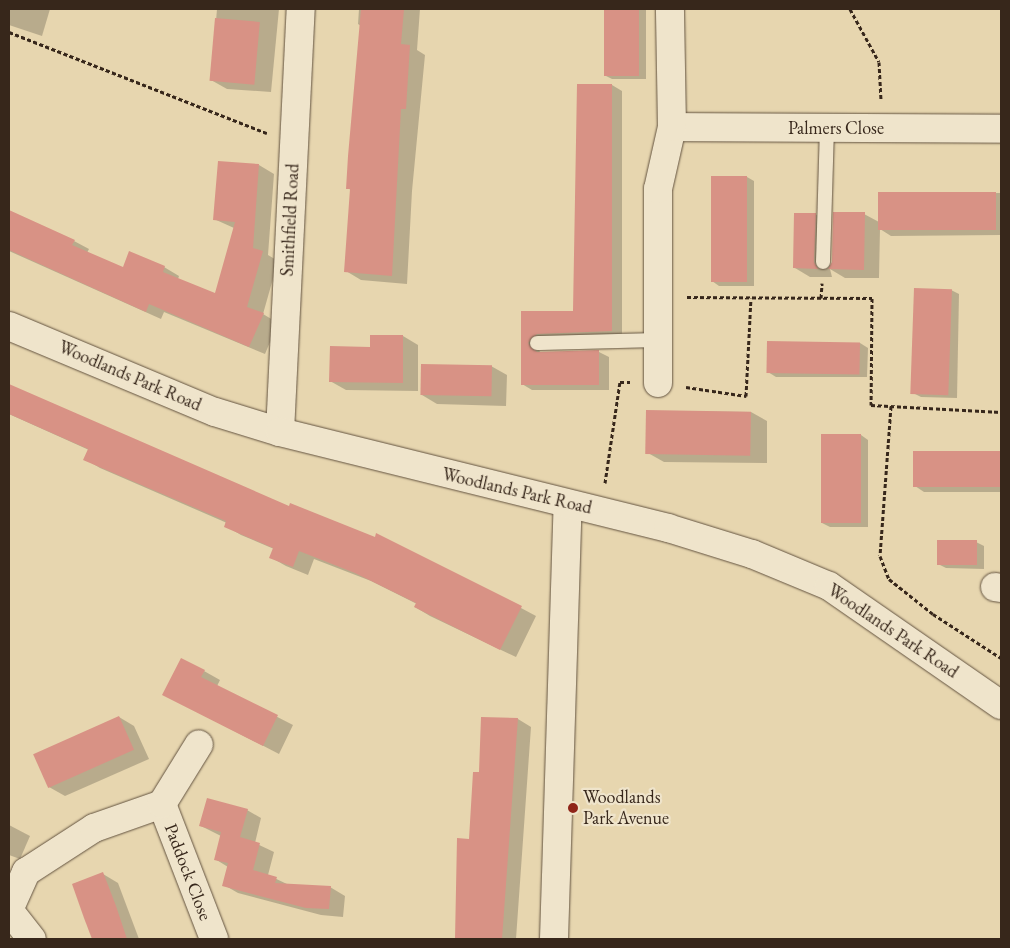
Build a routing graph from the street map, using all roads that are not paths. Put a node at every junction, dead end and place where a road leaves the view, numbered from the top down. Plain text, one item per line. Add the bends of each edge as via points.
1 (301, 9) edge
2 (670, 9) edge
3 (672, 127) junction
4 (827, 128) junction
5 (1001, 129) edge
6 (824, 262) dead end
7 (9, 326) edge
8 (660, 340) junction
9 (537, 343) dead end
10 (658, 383) road end
11 (280, 432) junction
12 (568, 504) junction
13 (1001, 705) edge
14 (199, 744) dead end
15 (162, 804) junction
16 (9, 910) edge
17 (32, 939) edge
18 (214, 939) edge
19 (554, 939) edge

1 - 11 street, Smithfield Road
2 - 3 street
3 - 4 street, Palmers Close
3 - 8 street via 658,189
4 - 5 street, Palmers Close
4 - 6 lane
7 - 11 street, Woodlands Park Road via 215,412
8 - 9 lane
8 - 10 street
11 - 12 street, Woodlands Park Road
12 - 13 street, Woodlands Park Road via 601,510 752,554 829,586
12 - 19 street
14 - 15 street, Paddock Close
15 - 16 street, Paddock Close via 94,828 26,872
15 - 18 street, Paddock Close
16 - 17 street

